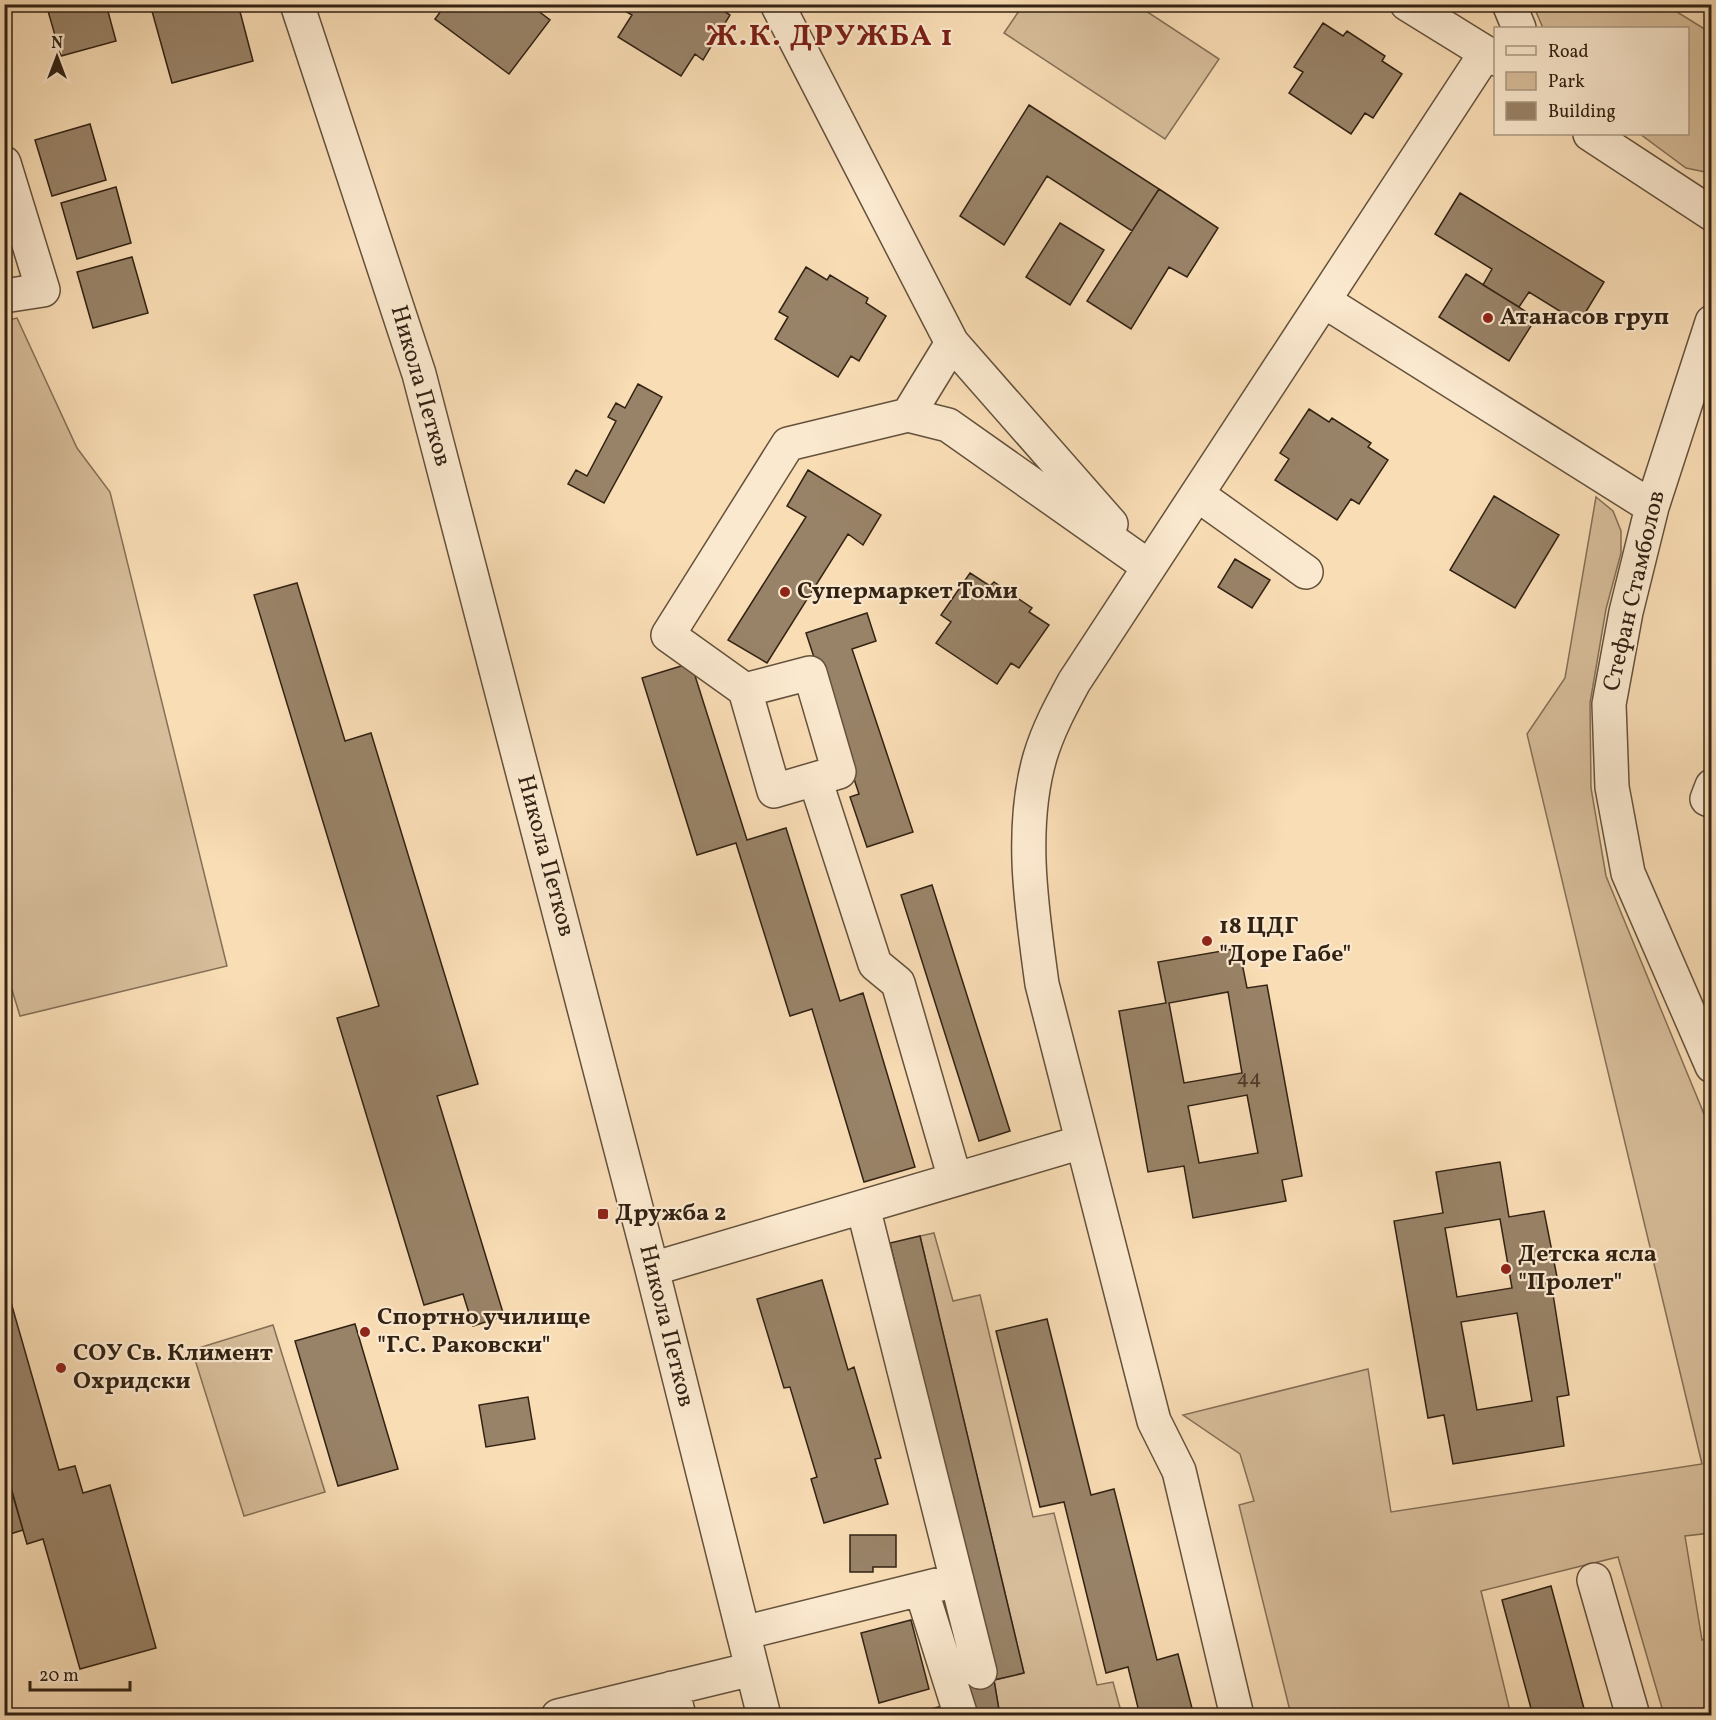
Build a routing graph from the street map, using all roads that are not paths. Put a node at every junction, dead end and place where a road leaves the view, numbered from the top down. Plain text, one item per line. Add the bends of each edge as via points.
1 (297, 4) edge
2 (777, 4) edge
3 (1407, 4) edge
4 (1509, 4) edge
5 (1519, 27) edge
6 (1490, 56) edge
7 (1592, 135) edge
8 (4, 162) edge
9 (1712, 214) edge
10 (4, 296) edge
11 (1324, 301) junction
12 (1712, 322) edge
13 (952, 343) junction
14 (1700, 398) edge
15 (908, 415) junction
16 (1198, 495) junction
17 (1652, 507) junction
18 (1148, 566) junction
19 (1306, 572) dead end
20 (745, 690) junction
21 (816, 779) junction
22 (1712, 786) edge
23 (1712, 801) edge
24 (1712, 1066) edge
25 (1082, 1142) junction
26 (955, 1179) junction
27 (863, 1207) junction
28 (652, 1269) junction
29 (957, 1580) junction
30 (1594, 1580) dead end
31 (921, 1588) junction
32 (743, 1633) junction
33 (752, 1669) junction
34 (980, 1672) dead end
35 (676, 1702) edge
36 (558, 1716) edge
37 (764, 1716) edge
38 (961, 1716) edge
39 (1237, 1716) edge
40 (1633, 1716) edge

1 - 28 street, Никола Петков via 419,374
2 - 13 street
3 - 6 street
4 - 5 street
6 - 11 street
7 - 9 street
8 - 10 street via 43,290
11 - 16 street
11 - 17 street
12 - 14 street, Стефан Стамболов
13 - 15 street
13 - 18 street
14 - 17 street, Стефан Стамболов
15 - 18 street via 948,425
15 - 20 street via 789,444 668,635
16 - 18 street
16 - 19 street
17 - 24 street, Стефан Стамболов via 1626,612 1609,704 1612,787 1628,873
18 - 25 street via 1074,682 1052,724 1031,797 1029,855 1042,984
20 - 21 street via 774,791
20 - 21 street via 810,672 839,772
21 - 26 street via 875,964 898,983
22 - 23 street via 1707,799
25 - 26 street
25 - 39 street via 1154,1421 1179,1471
26 - 27 street
27 - 28 street
27 - 29 street
28 - 32 street, Никола Петков
29 - 31 street
29 - 34 street
30 - 40 street
31 - 32 street
31 - 38 street
32 - 33 street, Никола Петков
33 - 35 street
33 - 37 street, Никола Петков
35 - 36 street

